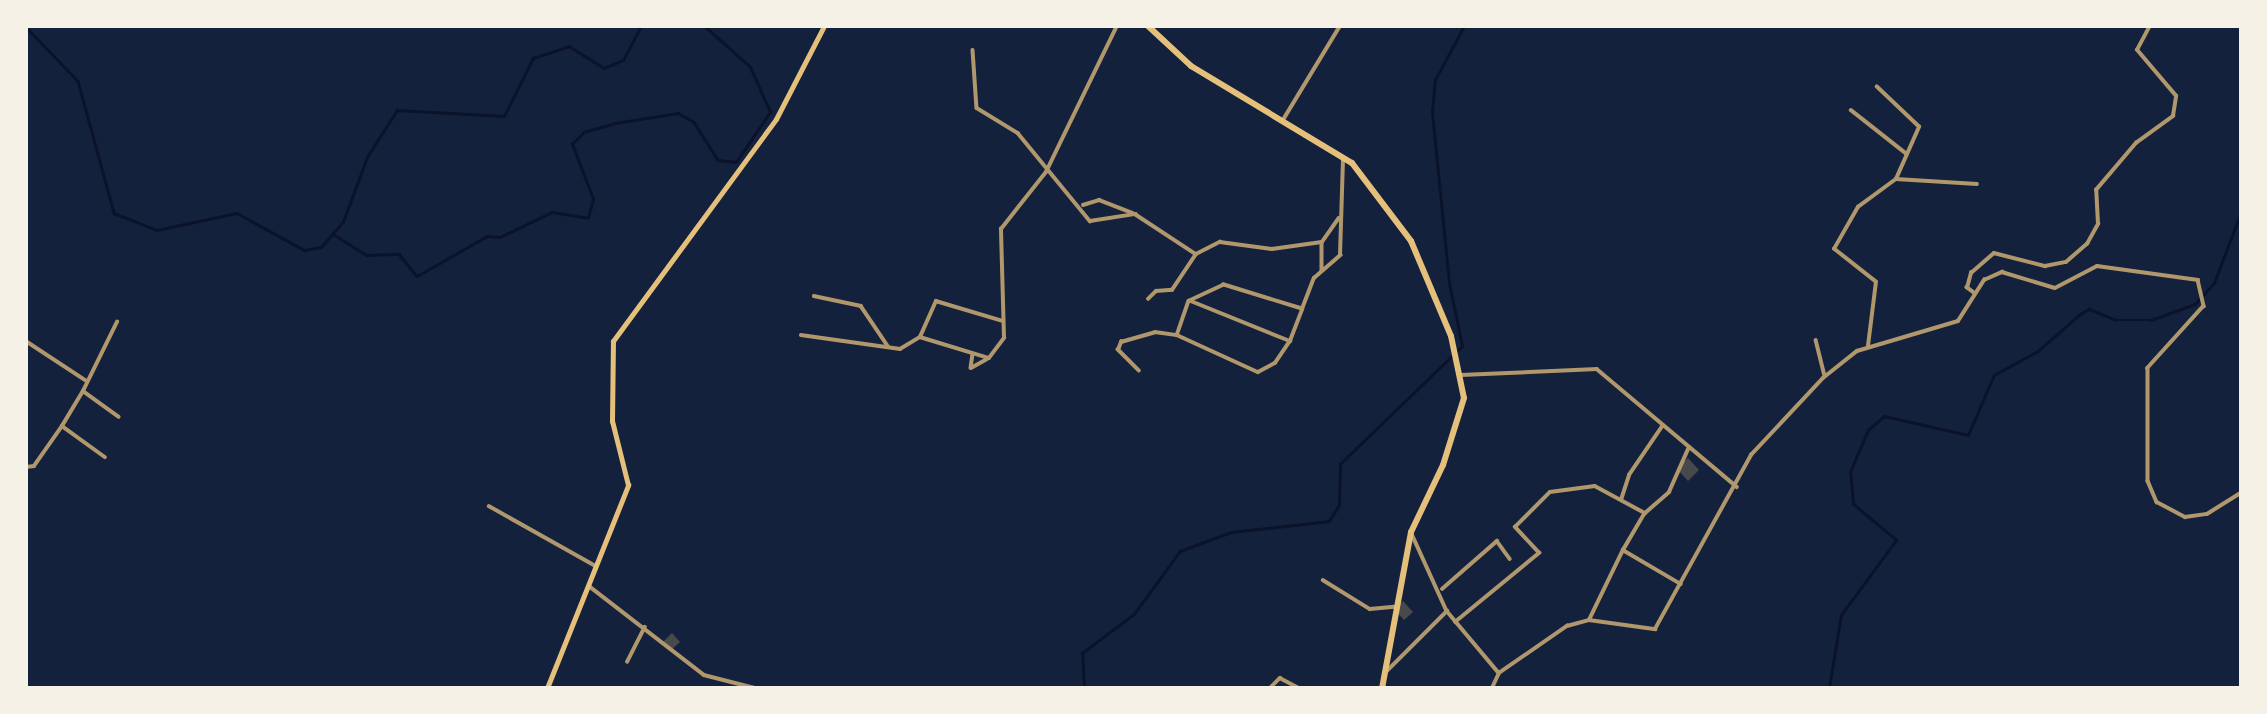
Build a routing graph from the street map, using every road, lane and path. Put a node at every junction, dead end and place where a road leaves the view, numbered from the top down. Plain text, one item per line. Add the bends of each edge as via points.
1 (824, 26) edge
2 (1118, 26) edge
3 (1148, 26) edge
4 (1340, 26) edge
5 (2150, 26) edge
6 (973, 50) dead end
7 (1877, 87) dead end
8 (1851, 110) dead end
9 (1283, 120) junction
10 (1907, 154) junction
11 (1344, 155) junction
12 (1046, 172) junction
13 (1896, 179) junction
14 (1977, 184) dead end
15 (1083, 205) junction
16 (1135, 214) junction
17 (1339, 218) junction
18 (1322, 242) junction
19 (1196, 254) junction
20 (1322, 271) junction
21 (1973, 293) junction
22 (814, 296) dead end
23 (1148, 299) dead end
24 (1189, 300) junction
25 (1302, 309) junction
26 (1003, 321) junction
27 (117, 322) dead end
28 (801, 335) dead end
29 (1177, 335) junction
30 (920, 337) junction
31 (1816, 340) dead end
32 (26, 341) edge
33 (1290, 341) junction
34 (888, 346) junction
35 (1868, 346) junction
36 (973, 354) junction
37 (987, 359) junction
38 (1139, 370) dead end
39 (1461, 375) junction
40 (1825, 376) junction
41 (88, 381) junction
42 (83, 391) junction
43 (119, 417) dead end
44 (1663, 425) junction
45 (62, 426) junction
46 (1689, 447) junction
47 (105, 457) dead end
48 (26, 467) edge
49 (1737, 487) junction
50 (2241, 493) edge
51 (1621, 500) junction
52 (489, 506) dead end
53 (1645, 513) junction
54 (1411, 532) junction
55 (1623, 550) junction
56 (1510, 558) dead end
57 (594, 565) junction
58 (1323, 580) dead end
59 (1681, 584) junction
60 (587, 585) junction
61 (1441, 589) junction
62 (1394, 607) junction
63 (1447, 611) junction
64 (1589, 620) junction
65 (1455, 622) junction
66 (645, 627) junction
67 (627, 662) dead end
68 (1499, 673) junction
69 (1384, 674) junction
70 (547, 688) edge
71 (755, 688) edge
72 (1270, 688) edge
73 (1298, 688) edge
74 (1382, 688) edge
75 (1492, 688) edge

1 - 57 main road via 776,119 612,341 612,421 628,485
2 - 12 street
3 - 9 main road via 1191,66
4 - 9 street
5 - 21 street via 2137,50 2176,96 2173,116 2136,143 2096,190 2098,224 2087,244 2066,262 2045,266 1994,253 1971,274 1967,288
6 - 12 street via 976,108 1018,133
7 - 10 street via 1918,119
8 - 10 street
9 - 11 main road
10 - 13 street
11 - 17 street
11 - 39 main road via 1411,241 1451,336
12 - 15 street
12 - 26 street via 1001,229
13 - 14 street
13 - 35 street via 1858,208 1834,249 1877,282
15 - 16 street via 1098,200
15 - 16 street via 1097,223
16 - 19 street
17 - 18 street
17 - 20 street via 1340,255
18 - 19 street via 1272,249 1220,242
18 - 20 street
19 - 23 street via 1172,290 1156,291
20 - 25 street
21 - 35 street via 1958,321
21 - 50 street via 2002,272 2055,288 2097,266 2198,280 2205,299 2148,368 2148,481 2157,502 2185,517 2207,514
22 - 34 street via 861,306
24 - 25 street via 1227,285
24 - 29 street
24 - 33 street
25 - 33 street
26 - 30 street via 936,301
26 - 37 street via 1003,341
27 - 41 street
28 - 34 street
29 - 33 street via 1258,372 1275,363
29 - 38 street via 1155,332 1121,342 1118,350
30 - 34 street via 904,349
30 - 36 street
31 - 40 street
32 - 41 street
35 - 40 street
36 - 37 street
36 - 37 street via 970,368
39 - 44 street via 1593,368
39 - 54 main road via 1464,398 1454,433
40 - 49 street via 1751,455
41 - 42 street
42 - 43 street
42 - 45 street
44 - 46 street
44 - 51 street via 1629,475
45 - 47 street
45 - 48 street via 34,466
46 - 49 street
46 - 53 street via 1669,492
49 - 59 street
51 - 53 street
51 - 65 street via 1595,485 1550,492 1516,527 1539,553
52 - 57 street
53 - 55 street
54 - 61 street
54 - 62 main road
55 - 59 street
55 - 64 street
56 - 61 street via 1497,541
57 - 60 main road
58 - 62 street via 1370,609
59 - 64 street via 1649,633
60 - 66 street
60 - 70 main road
61 - 63 street
62 - 69 main road
63 - 65 street
63 - 69 street
64 - 68 street via 1541,640
65 - 68 street
66 - 67 street
66 - 71 street via 704,675
68 - 75 street
69 - 74 main road
72 - 73 street via 1280,678

